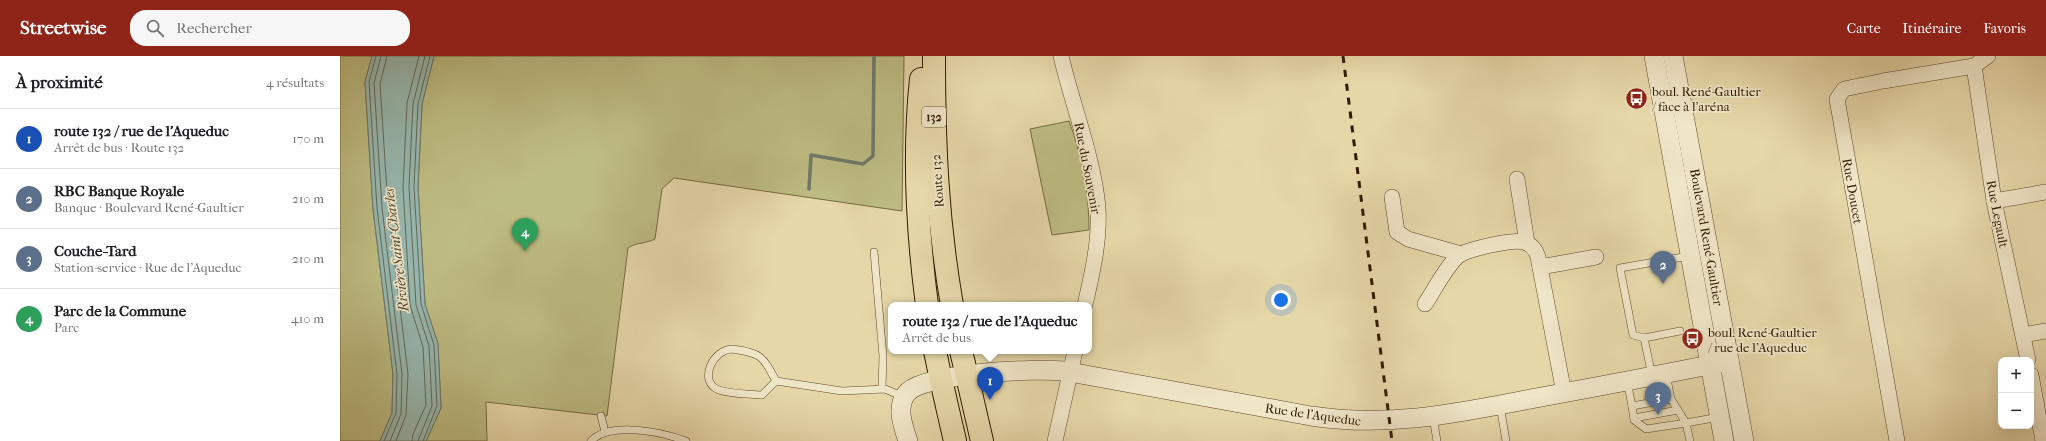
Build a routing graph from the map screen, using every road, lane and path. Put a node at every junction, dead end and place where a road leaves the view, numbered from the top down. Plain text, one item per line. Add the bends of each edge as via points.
1 (924, 56) edge
2 (934, 56) edge
3 (1061, 56) edge
4 (1654, 56) edge
5 (1673, 56) edge
6 (1988, 56) edge
7 (1974, 66) junction
8 (1517, 179) dead end
9 (2046, 192) edge
10 (1392, 197) dead end
11 (1994, 201) junction
12 (1527, 243) junction
13 (874, 252) dead end
14 (1461, 254) junction
15 (1689, 256) junction
16 (1596, 257) dead end
17 (1540, 267) junction
18 (927, 302) edge
19 (952, 302) edge
20 (1086, 302) edge
21 (1425, 304) dead end
22 (2046, 331) edge
23 (1680, 332) dead end
24 (2023, 335) junction
25 (1644, 338) junction
26 (936, 354) edge
27 (962, 354) edge
28 (1074, 354) edge
29 (2027, 357) edge
30 (1729, 362) junction
31 (1710, 365) junction
32 (1070, 372) junction
33 (1659, 375) junction
34 (966, 376) junction
35 (941, 380) junction
36 (776, 381) junction
37 (1627, 381) junction
38 (882, 388) junction
39 (2034, 391) edge
40 (1564, 393) junction
41 (904, 397) junction
42 (1670, 399) junction
43 (1500, 405) junction
44 (1632, 406) junction
45 (1678, 410) junction
46 (601, 416) dead end
47 (1433, 417) junction
48 (1719, 417) junction
49 (1634, 418) junction
50 (1686, 423) junction
51 (605, 432) junction
52 (591, 441) edge
53 (686, 441) edge
54 (908, 441) edge
55 (955, 441) edge
56 (982, 441) edge
57 (1055, 441) edge
58 (1437, 441) edge
59 (1506, 441) edge
60 (1690, 441) edge
61 (1724, 441) edge
62 (1744, 441) edge
63 (1897, 441) edge
64 (2044, 441) edge

1 - 18 main road, Route 132 / 132 via 916,188 918,232
2 - 19 main road, Route 132 / 132 via 937,190
3 - 20 street, Rue du Souvenir via 1082,132 1098,206 1096,246
4 - 15 street, Boulevard René-Gaultier
5 - 30 street, Boulevard René-Gaultier
6 - 7 street, Rue Doucet
7 - 11 street, Rue Legault
7 - 63 street, Rue Doucet via 1844,89 1837,99
8 - 12 street
9 - 11 street
10 - 14 street via 1397,232 1408,239
11 - 24 street, Rue Legault
12 - 14 street via 1515,242
12 - 17 street via 1535,250
13 - 38 lane via 883,356
14 - 21 street
15 - 25 lane via 1620,268 1633,335
15 - 31 street, Boulevard René-Gaultier
16 - 17 street
17 - 40 street
22 - 24 street
23 - 25 lane
24 - 29 street, Rue Legault
25 - 33 lane
26 - 35 main road
27 - 34 main road
28 - 32 street
30 - 31 street, Rue de l'Aqueduc
30 - 62 street, Boulevard René-Gaultier
31 - 33 street, Rue de l'Aqueduc
31 - 48 street, Boulevard René-Gaultier
32 - 34 street, Rue de l'Aqueduc via 991,371
32 - 47 street, Rue de l'Aqueduc via 1324,418 1390,421
32 - 57 street
33 - 37 street, Rue de l'Aqueduc
33 - 42 lane
34 - 35 street, Rue de l'Aqueduc
34 - 56 main road
35 - 41 street, Rue de l'Aqueduc via 917,386
35 - 55 main road
36 - 36 lane via 764,359 756,353 732,349 716,355 709,374 711,384 718,390 762,395
36 - 38 lane via 842,391
37 - 40 street, Rue de l'Aqueduc
37 - 44 lane
38 - 41 lane
39 - 64 street
40 - 43 street, Rue de l'Aqueduc
41 - 54 street via 901,417
42 - 44 lane
42 - 45 lane
43 - 47 street, Rue de l'Aqueduc
43 - 59 lane
44 - 49 lane
45 - 49 lane
45 - 50 lane
46 - 51 lane
47 - 58 lane
48 - 50 lane
48 - 61 street, Boulevard René-Gaultier
49 - 50 lane via 1646,429
50 - 60 lane
51 - 52 lane
51 - 53 lane via 642,431

